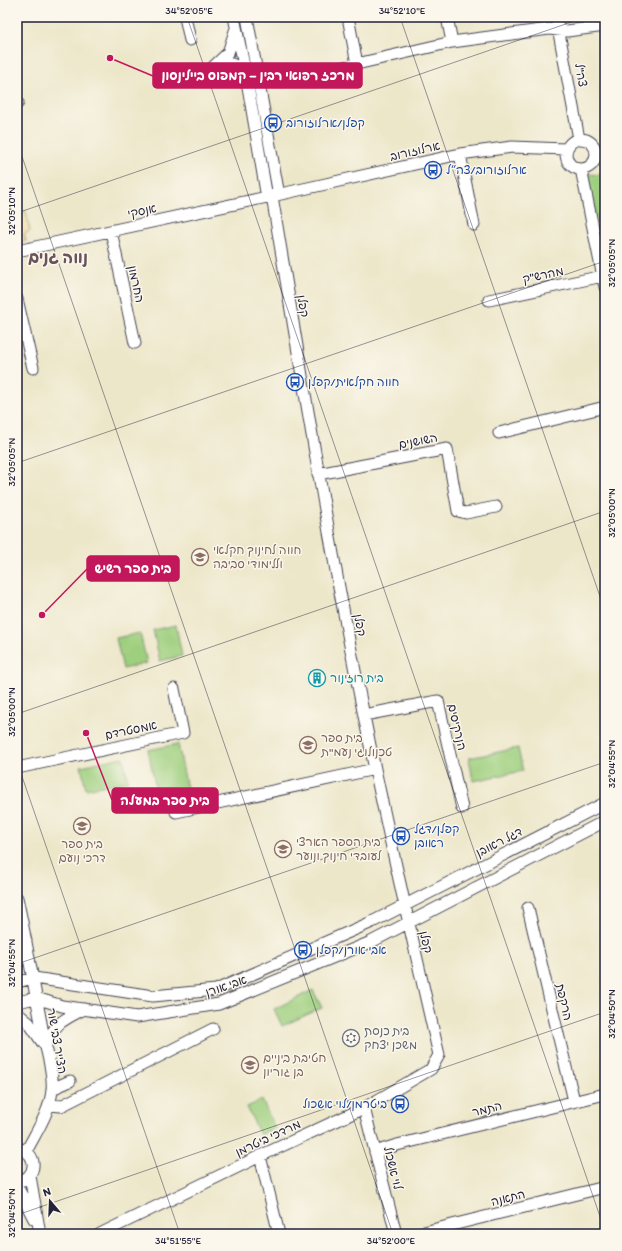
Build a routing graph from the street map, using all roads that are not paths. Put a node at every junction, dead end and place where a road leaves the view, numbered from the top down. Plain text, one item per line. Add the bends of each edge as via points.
1 (185, 17) edge
2 (247, 17) edge
3 (348, 17) edge
4 (447, 17) edge
5 (556, 17) edge
6 (235, 22) edge
7 (605, 26) edge
8 (559, 30) junction
9 (190, 40) dead end
10 (452, 42) junction
11 (357, 64) junction
12 (246, 75) junction
13 (284, 81) dead end
14 (579, 138) junction
15 (566, 149) junction
16 (601, 152) edge
17 (460, 154) junction
18 (581, 169) junction
19 (272, 196) junction
20 (474, 225) dead end
21 (111, 231) junction
22 (17, 251) edge
23 (603, 276) junction
24 (605, 287) edge
25 (17, 299) edge
26 (489, 300) dead end
27 (136, 342) dead end
28 (33, 368) dead end
29 (605, 407) edge
30 (499, 433) dead end
31 (318, 474) junction
32 (496, 507) dead end
33 (174, 689) dead end
34 (364, 715) junction
35 (17, 768) edge
36 (375, 769) junction
37 (605, 803) edge
38 (462, 808) dead end
39 (176, 812) dead end
40 (605, 821) edge
41 (17, 898) edge
42 (404, 905) junction
43 (528, 908) dead end
44 (408, 921) junction
45 (26, 941) junction
46 (17, 964) edge
47 (34, 978) junction
48 (17, 982) edge
49 (36, 998) junction
50 (17, 1002) edge
51 (84, 1009) junction
52 (17, 1013) edge
53 (213, 1029) dead end
54 (45, 1046) junction
55 (439, 1055) joint
56 (70, 1081) dead end
57 (52, 1088) junction
58 (605, 1094) edge
59 (574, 1101) junction
60 (50, 1105) junction
61 (364, 1108) junction
62 (22, 1151) edge
63 (375, 1152) junction
64 (260, 1156) junction
65 (30, 1176) junction
66 (17, 1181) edge
67 (17, 1186) edge
68 (605, 1187) edge
69 (40, 1234) edge
70 (100, 1234) edge
71 (279, 1234) edge
72 (396, 1234) edge
73 (416, 1234) edge

1 - 9 street
2 - 19 street, קפלן via 278,190
3 - 11 street
4 - 10 street
5 - 8 street, צה"ל
6 - 12 street, קפלן
6 - 12 street via 234,36 228,53 212,68 220,64 233,64 240,67
7 - 8 street
8 - 10 street via 549,29
8 - 14 street, צה"ל
10 - 11 street
11 - 13 street
12 - 19 street, קפלן via 266,192
14 - 15 street via 571,142
14 - 16 street via 592,143
15 - 17 street, ארלוזורוב via 512,147
15 - 18 street via 568,163 574,168
16 - 18 street via 594,162
17 - 19 street, ארלוזורוב
17 - 20 street
18 - 23 street
19 - 21 street, אנסקי
19 - 31 street, קפלן
21 - 22 street, אנסקי
21 - 27 street, החרמון
23 - 24 street
23 - 26 street, מהרש"ק
25 - 28 street
29 - 30 street
31 - 32 street, השושנים via 447,448 458,511 466,513
31 - 34 street, קפלן
33 - 35 street, אמסטרדם via 183,733
34 - 36 street, קפלן
34 - 38 street, הנרקיסים via 438,701
36 - 39 street
36 - 42 street, קפלן
37 - 42 street, דגל ראובן
40 - 44 street
41 - 45 street
42 - 44 street, קפלן
42 - 47 street, אבי אורן via 372,922 216,990 153,996
43 - 59 street, הרקפת
44 - 51 street, אבי אורן via 371,942 219,1004 137,1017
44 - 55 street, קפלן
45 - 46 street
45 - 47 street
47 - 48 street, אבי אורן
47 - 49 street, הצייר צבי שור
49 - 50 street, אבי אורן
49 - 51 street, אבי אורן
49 - 54 street, הצייר צבי שור
51 - 54 street via 53,1028
52 - 54 street via 29,1023
53 - 60 street via 61,1106
54 - 57 street, הצייר צבי שור via 50,1062
55 - 61 street, מרדכי ביטרמן via 431,1069
56 - 57 street
57 - 60 street, הצייר צבי שור
58 - 59 street, התמר
59 - 63 street, התמר
60 - 62 street, הצייר צבי שור
61 - 63 street, לוי אשכול
61 - 64 street, מרדכי ביטרמן
62 - 65 street via 33,1160 34,1166
63 - 72 street, לוי אשכול
64 - 70 street, מרדכי ביטרמן
64 - 71 street
65 - 66 street via 23,1181
65 - 69 street
67 - 69 street
68 - 73 street, התאנה

